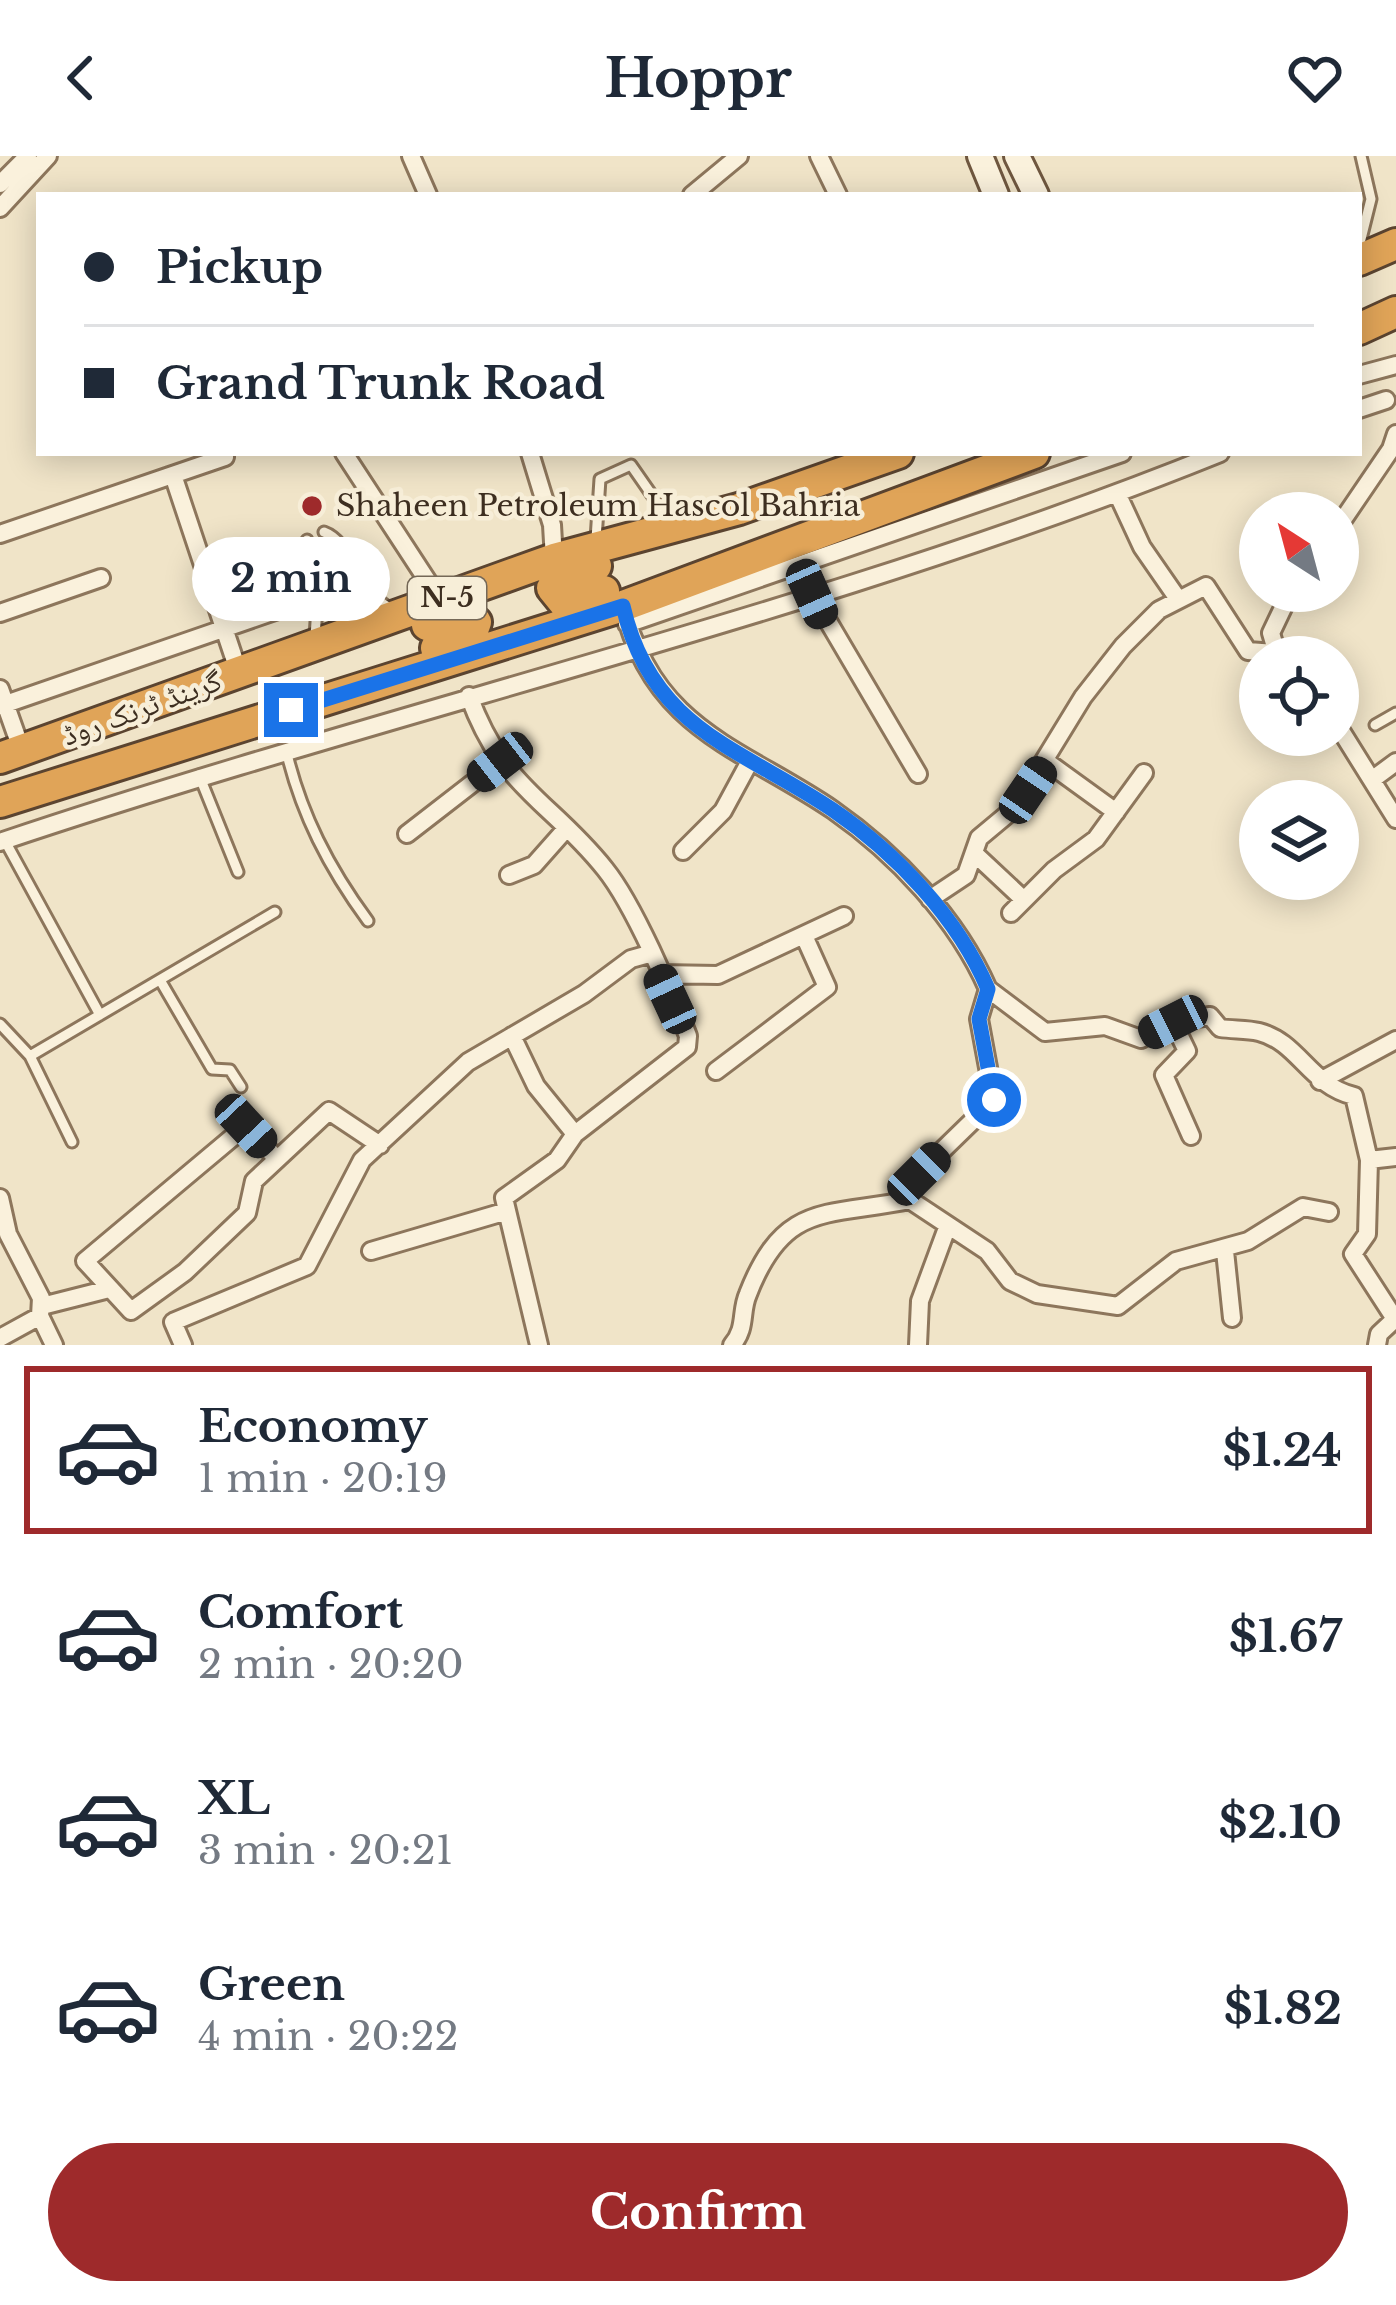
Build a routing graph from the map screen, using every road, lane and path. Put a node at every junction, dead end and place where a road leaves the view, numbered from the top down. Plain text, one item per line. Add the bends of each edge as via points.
1 (28, 156) edge
2 (48, 156) edge
3 (411, 156) edge
4 (819, 156) edge
5 (980, 156) edge
6 (1017, 156) edge
7 (1361, 156) edge
8 (729, 160) edge
9 (0, 184) edge
10 (427, 192) edge
11 (695, 192) edge
12 (837, 192) edge
13 (995, 192) edge
14 (1035, 192) edge
15 (0, 208) edge
16 (1362, 235) edge
17 (1396, 244) edge
18 (1362, 259) edge
19 (1396, 312) edge
20 (1396, 321) edge
21 (1362, 329) edge
22 (1362, 329) edge
23 (1396, 365) edge
24 (1362, 374) edge
25 (1386, 400) dead end
26 (1362, 409) edge
27 (1396, 434) edge
28 (346, 456) edge
29 (531, 456) edge
30 (889, 456) edge
31 (1026, 456) edge
32 (1113, 456) edge
33 (1212, 456) edge
34 (225, 457) dead end
35 (173, 475) junction
36 (1117, 494) junction
37 (1359, 496) edge
38 (739, 509) junction
39 (673, 526) junction
40 (324, 532) dead end
41 (0, 534) edge
42 (307, 540) dead end
43 (596, 550) junction
44 (761, 555) junction
45 (554, 560) junction
46 (101, 578) dead end
47 (812, 594) junction
48 (1178, 599) junction
49 (440, 601) junction
50 (298, 603) dead end
51 (0, 613) edge
52 (403, 614) junction
53 (625, 615) junction
54 (225, 628) junction
55 (1239, 637) edge
56 (637, 646) junction
57 (310, 647) junction
58 (243, 671) junction
59 (469, 696) junction
60 (2, 700) edge
61 (1396, 713) edge
62 (253, 721) junction
63 (1375, 725) dead end
64 (185, 742) junction
65 (286, 750) junction
66 (11, 754) edge
67 (1358, 756) edge
68 (500, 762) junction
69 (1047, 762) junction
70 (1396, 762) edge
71 (749, 763) junction
72 (1144, 773) dead end
73 (918, 774) dead end
74 (197, 776) junction
75 (1373, 779) junction
76 (0, 802) edge
77 (1116, 812) junction
78 (1396, 819) edge
79 (566, 830) junction
80 (406, 834) dead end
81 (3, 842) edge
82 (683, 851) dead end
83 (975, 854) junction
84 (238, 872) dead end
85 (509, 875) dead end
86 (930, 899) junction
87 (275, 912) dead end
88 (844, 916) dead end
89 (368, 921) dead end
90 (805, 938) junction
91 (649, 954) junction
92 (658, 974) junction
93 (160, 980) junction
94 (988, 989) junction
95 (100, 1015) junction
96 (1173, 1022) junction
97 (0, 1024) edge
98 (512, 1036) junction
99 (1396, 1040) edge
100 (30, 1056) junction
101 (716, 1071) dead end
102 (1320, 1081) junction
103 (241, 1087) dead end
104 (575, 1134) junction
105 (1191, 1136) dead end
106 (72, 1142) dead end
107 (380, 1145) junction
108 (1396, 1156) edge
109 (276, 1158) junction
110 (1369, 1160) junction
111 (0, 1198) edge
112 (910, 1201) junction
113 (507, 1211) junction
114 (1328, 1212) dead end
115 (947, 1228) junction
116 (371, 1251) dead end
117 (1226, 1251) junction
118 (109, 1288) junction
119 (41, 1311) junction
120 (1232, 1318) dead end
121 (0, 1338) edge
122 (54, 1345) edge
123 (183, 1345) edge
124 (539, 1345) edge
125 (732, 1345) edge
126 (918, 1345) edge
127 (1377, 1345) edge

1 - 9 street
2 - 15 street
3 - 10 street
4 - 12 street
5 - 13 main road
6 - 14 main road
7 - 16 lane via 1371,199
8 - 11 street
17 - 18 highway
19 - 21 highway
20 - 22 highway
23 - 24 street
25 - 26 street
27 - 37 street
28 - 49 street
29 - 45 street
30 - 38 highway, گرینڈ ٹرنک روڈ / N-5
31 - 44 highway, N-5
32 - 53 street
33 - 36 street
34 - 35 street
35 - 41 street
35 - 54 street
36 - 47 street
36 - 48 street
38 - 39 highway, گرینڈ ٹرنک روڈ / N-5
38 - 44 highway via 559,578 556,598 566,604 700,560
39 - 43 highway, گرینڈ ٹرنک روڈ / N-5
39 - 43 lane via 631,465 600,479
40 - 52 lane via 335,536 364,590
42 - 57 lane via 300,554 319,629
43 - 45 highway, گرینڈ ٹرنک روڈ / N-5
44 - 53 highway, N-5
45 - 49 highway, گرینڈ ٹرنک روڈ / N-5
46 - 51 street
47 - 56 street
47 - 73 street
48 - 55 street via 1206,586
48 - 69 street via 1110,663
49 - 52 highway, گرینڈ ٹرنک روڈ / N-5
50 - 54 street
52 - 57 highway, گرینڈ ٹرنک روڈ / N-5
53 - 56 street
53 - 62 highway, N-5
54 - 58 street
54 - 60 street
56 - 59 street
56 - 71 street via 661,692
57 - 58 highway, گرینڈ ٹرنک روڈ / N-5
58 - 62 highway via 305,665 464,613 476,622 471,636 315,690
58 - 66 highway, گرینڈ ٹرنک روڈ / N-5
59 - 65 street
59 - 68 street
60 - 66 street
61 - 63 lane
62 - 64 highway, N-5
64 - 74 street
64 - 76 highway, N-5
65 - 74 street
65 - 89 lane via 314,834
67 - 75 street
68 - 79 street
68 - 80 street
69 - 77 street
69 - 83 street via 1015,808 979,838
70 - 75 street
71 - 82 street via 723,811
71 - 86 street via 866,834
72 - 77 street
74 - 81 street
74 - 84 lane
75 - 78 street
77 - 83 street via 1017,906
79 - 85 street via 534,865
79 - 91 street via 606,870
81 - 95 lane
83 - 86 street via 966,874
86 - 94 street
87 - 93 lane
88 - 90 street
90 - 92 street via 718,975
90 - 101 street via 827,987
91 - 92 street
91 - 98 street
92 - 104 street via 688,1047
93 - 95 lane
93 - 103 lane via 212,1069 230,1070
94 - 96 street via 1045,1032 1105,1026 1141,1039
94 - 112 street via 979,1019 994,1100 919,1174
95 - 100 lane
96 - 102 street via 1210,1016 1220,1028 1266,1034
96 - 105 street via 1186,1051 1164,1075
97 - 100 lane
98 - 104 street via 536,1086
98 - 107 street via 468,1062
99 - 102 street
100 - 106 lane
102 - 110 street via 1356,1099
104 - 113 street via 557,1160 508,1190
107 - 109 street via 333,1109
107 - 123 street via 356,1171 307,1266 172,1322
108 - 110 street
109 - 118 street via 250,1187 247,1213 185,1272 131,1311
109 - 118 street via 246,1126 89,1255 85,1261
110 - 127 street via 1367,1234 1353,1254 1394,1317
111 - 119 street
112 - 115 street
112 - 125 street via 810,1214 782,1233 766,1250
113 - 116 street
113 - 124 street
114 - 117 street via 1304,1207
115 - 117 street via 987,1251 1010,1281 1095,1306 1130,1301 1176,1261
115 - 126 street via 920,1300
117 - 120 street
118 - 119 street
119 - 121 street
119 - 122 street

